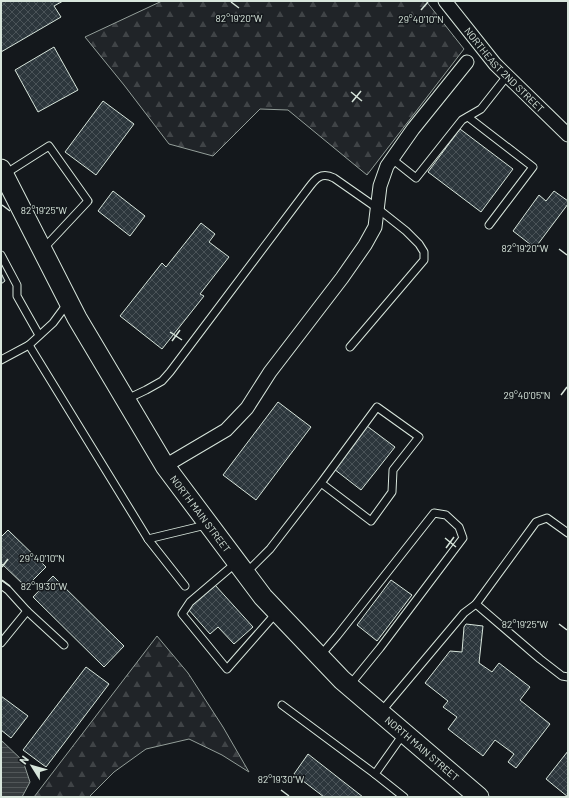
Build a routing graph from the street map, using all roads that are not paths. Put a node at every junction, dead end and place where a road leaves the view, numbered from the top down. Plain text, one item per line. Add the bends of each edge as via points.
1 (444, 1) edge
2 (467, 62) dead end
3 (507, 76) junction
4 (468, 116) junction
5 (568, 135) edge
6 (392, 159) junction
7 (3, 172) edge
8 (377, 208) junction
9 (489, 225) dead end
10 (42, 250) junction
11 (1, 255) edge
12 (68, 302) junction
13 (39, 335) junction
14 (29, 345) junction
15 (350, 347) dead end
16 (1, 360) edge
17 (125, 400) junction
18 (166, 466) junction
19 (321, 483) junction
20 (208, 524) junction
21 (568, 533) edge
22 (148, 539) junction
23 (241, 568) junction
24 (1, 585) edge
25 (185, 586) dead end
26 (476, 604) junction
27 (27, 610) junction
28 (277, 612) junction
29 (1, 644) edge
30 (64, 645) dead end
31 (320, 656) junction
32 (568, 677) edge
33 (349, 686) junction
34 (282, 705) dead end
35 (380, 713) junction
36 (404, 733) junction
37 (375, 774) junction
38 (404, 797) edge
39 (479, 797) edge

1 - 3 street, NORTHEAST 2ND STREET
2 - 6 street
3 - 4 lane via 481,109
3 - 5 street, NORTHEAST 2ND STREET
4 - 6 lane via 462,120 416,178
4 - 9 lane via 533,167
6 - 8 street via 380,186
7 - 10 main road, NORTH MAIN STREET
7 - 10 lane via 49,146 88,201
8 - 15 lane via 419,244 424,252 424,260
8 - 17 lane via 329,175 318,178 166,377
8 - 18 street via 375,227 365,245 270,372 247,408 226,430
10 - 12 main road, NORTH MAIN STREET
11 - 13 lane via 17,285 17,296
12 - 13 lane
12 - 17 main road, NORTH MAIN STREET
13 - 14 lane
14 - 16 lane
14 - 22 lane
17 - 18 main road, NORTH MAIN STREET
18 - 20 main road, NORTH MAIN STREET
19 - 19 lane via 377,407 419,437 393,470 392,492 372,521
19 - 23 lane via 270,549
20 - 22 lane
20 - 23 main road, NORTH MAIN STREET
21 - 26 lane via 547,518 536,522
22 - 25 lane
23 - 28 main road, NORTH MAIN STREET
23 - 28 lane via 190,602 182,614 227,669
24 - 27 lane
26 - 32 lane via 540,659 562,676
26 - 35 lane via 464,613
27 - 29 lane
27 - 30 lane
28 - 31 main road, NORTH MAIN STREET
31 - 33 main road, NORTH MAIN STREET
31 - 33 lane via 434,513 446,515 459,526 464,538
33 - 35 main road, NORTH MAIN STREET
34 - 37 lane
35 - 36 main road, NORTH MAIN STREET
36 - 37 lane
36 - 39 main road, NORTH MAIN STREET
37 - 38 lane

